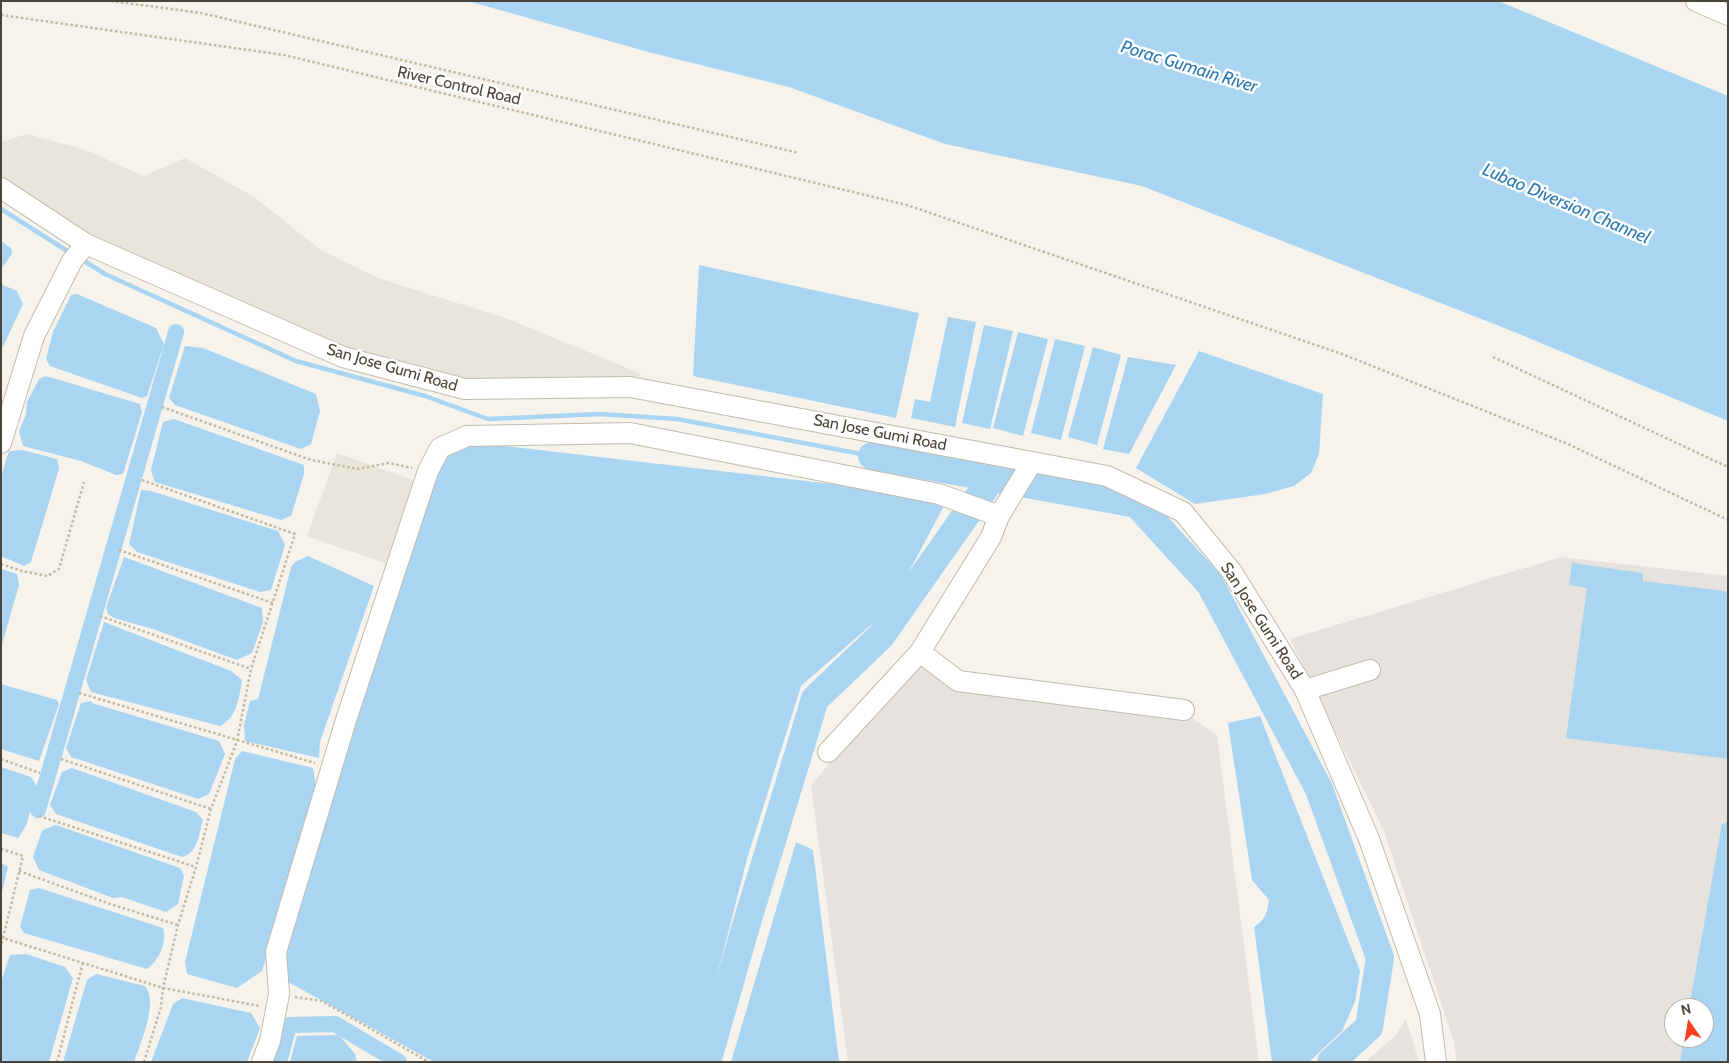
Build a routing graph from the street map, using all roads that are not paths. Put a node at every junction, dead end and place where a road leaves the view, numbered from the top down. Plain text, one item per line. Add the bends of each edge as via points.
1 (1696, 1) edge
2 (1728, 14) edge
3 (1, 188) edge
4 (79, 252) junction
5 (1, 443) edge
6 (1032, 462) junction
7 (999, 516) junction
8 (920, 652) junction
9 (1370, 670) dead end
10 (1305, 690) junction
11 (1184, 710) dead end
12 (828, 752) dead end
13 (262, 1062) edge
14 (1436, 1062) edge

1 - 2 street
3 - 4 street, San Jose Gumi Road
4 - 5 street via 34,336
4 - 6 street, San Jose Gumi Road via 343,357 465,389 630,386
6 - 7 street
6 - 10 street, San Jose Gumi Road via 1107,476 1183,512 1232,572
7 - 8 street via 991,536
7 - 13 street via 939,494 630,433 467,436 440,448 428,471 276,952 277,1002 270,1041
8 - 11 street via 958,681
8 - 12 street
9 - 10 street
10 - 14 street, San Jose Gumi Road via 1370,839 1430,1014

